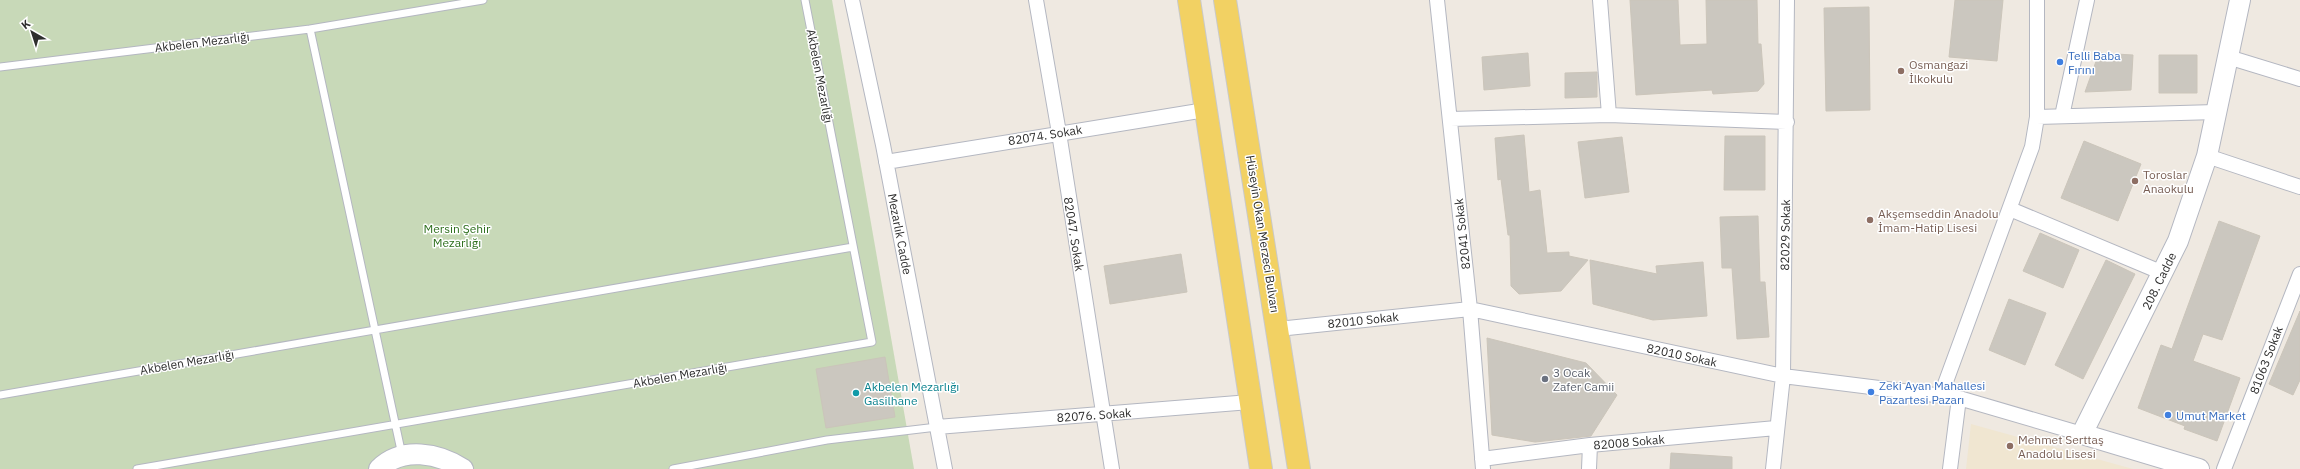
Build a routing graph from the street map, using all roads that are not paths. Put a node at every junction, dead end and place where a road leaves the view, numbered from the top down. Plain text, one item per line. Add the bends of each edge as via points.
1 (483, 0) edge
2 (805, 0) edge
3 (852, 0) edge
4 (1036, 0) edge
5 (1189, 0) edge
6 (1225, 0) edge
7 (1437, 0) edge
8 (1600, 0) edge
9 (1786, 0) edge
10 (2037, 0) edge
11 (2087, 0) edge
12 (2240, 0) edge
13 (310, 29) junction
14 (2228, 57) junction
15 (0, 67) edge
16 (2300, 79) edge
17 (1205, 110) junction
18 (2216, 112) junction
19 (1608, 115) junction
20 (2062, 116) junction
21 (2037, 117) junction
22 (1450, 119) junction
23 (1787, 122) junction
24 (1059, 133) junction
25 (2207, 156) junction
26 (886, 162) junction
27 (2300, 187) edge
28 (2010, 209) junction
29 (854, 247) junction
30 (2163, 274) junction
31 (2300, 274) edge
32 (1470, 309) junction
33 (1278, 328) junction
34 (374, 330) junction
35 (1783, 376) junction
36 (0, 395) edge
37 (1941, 396) junction
38 (1959, 398) junction
39 (1250, 402) junction
40 (1102, 415) junction
41 (394, 424) junction
42 (937, 427) junction
43 (1776, 428) junction
44 (2082, 434) junction
45 (1590, 445) junction
46 (402, 456) junction
47 (1482, 464) edge
48 (137, 469) edge
49 (379, 469) edge
50 (463, 469) edge
51 (673, 469) edge
52 (945, 469) edge
53 (1112, 469) edge
54 (1261, 469) edge
55 (1299, 469) edge
56 (1589, 469) edge
57 (1773, 469) edge
58 (1950, 469) edge
59 (2199, 469) edge
60 (2224, 469) edge

1 - 13 lane, Akbelen Mezarlığı
2 - 29 lane, Akbelen Mezarlığı
3 - 26 street, Mezarlık Cadde
4 - 24 street, 82047. Sokak
5 - 17 main road
6 - 33 main road, Hüseyin Okan Merzeci Bulvarı
7 - 22 street, 82041 Sokak
8 - 19 street
9 - 23 street, 82029 Sokak
10 - 21 street
11 - 20 street
12 - 14 street, 208. Cadde
13 - 15 lane, Akbelen Mezarlığı
13 - 34 lane
14 - 16 street
14 - 18 street, 208. Cadde
17 - 24 street, 82074. Sokak
17 - 39 main road
18 - 20 street
18 - 25 street, 208. Cadde
19 - 22 street
19 - 23 street
20 - 21 street
21 - 28 street via 2032,147
22 - 32 street, 82041 Sokak
23 - 35 street, 82029 Sokak
24 - 26 street, 82074. Sokak
24 - 40 street, 82047. Sokak
25 - 27 street
25 - 30 street, 208. Cadde via 2178,241
26 - 42 street, Mezarlık Cadde
28 - 30 street
28 - 37 street
29 - 34 lane, Akbelen Mezarlığı
29 - 41 lane, Akbelen Mezarlığı via 872,342
30 - 44 street, 208. Cadde
31 - 60 street, 81063 Sokak
32 - 33 street, 82010 Sokak
32 - 35 street, 82010 Sokak
32 - 47 street, 82041 Sokak
33 - 55 main road, Hüseyin Okan Merzeci Bulvarı
34 - 36 lane, Akbelen Mezarlığı
34 - 41 lane
35 - 37 street, 82010 Sokak
35 - 43 street, 82029 Sokak
37 - 38 street, 82010 Sokak
38 - 44 street, 82010 Sokak
38 - 58 street
39 - 40 street, 82076. Sokak
39 - 54 main road
40 - 42 street, 82076. Sokak
40 - 53 street, 82047. Sokak
41 - 46 lane
41 - 48 lane, Akbelen Mezarlığı
42 - 51 lane via 827,440
42 - 52 street, Mezarlık Cadde
43 - 45 street, 82008 Sokak
43 - 57 street, 82029 Sokak
44 - 59 street
45 - 47 street, 82008 Sokak
45 - 56 street
46 - 49 street
46 - 50 street via 423,454 444,458

